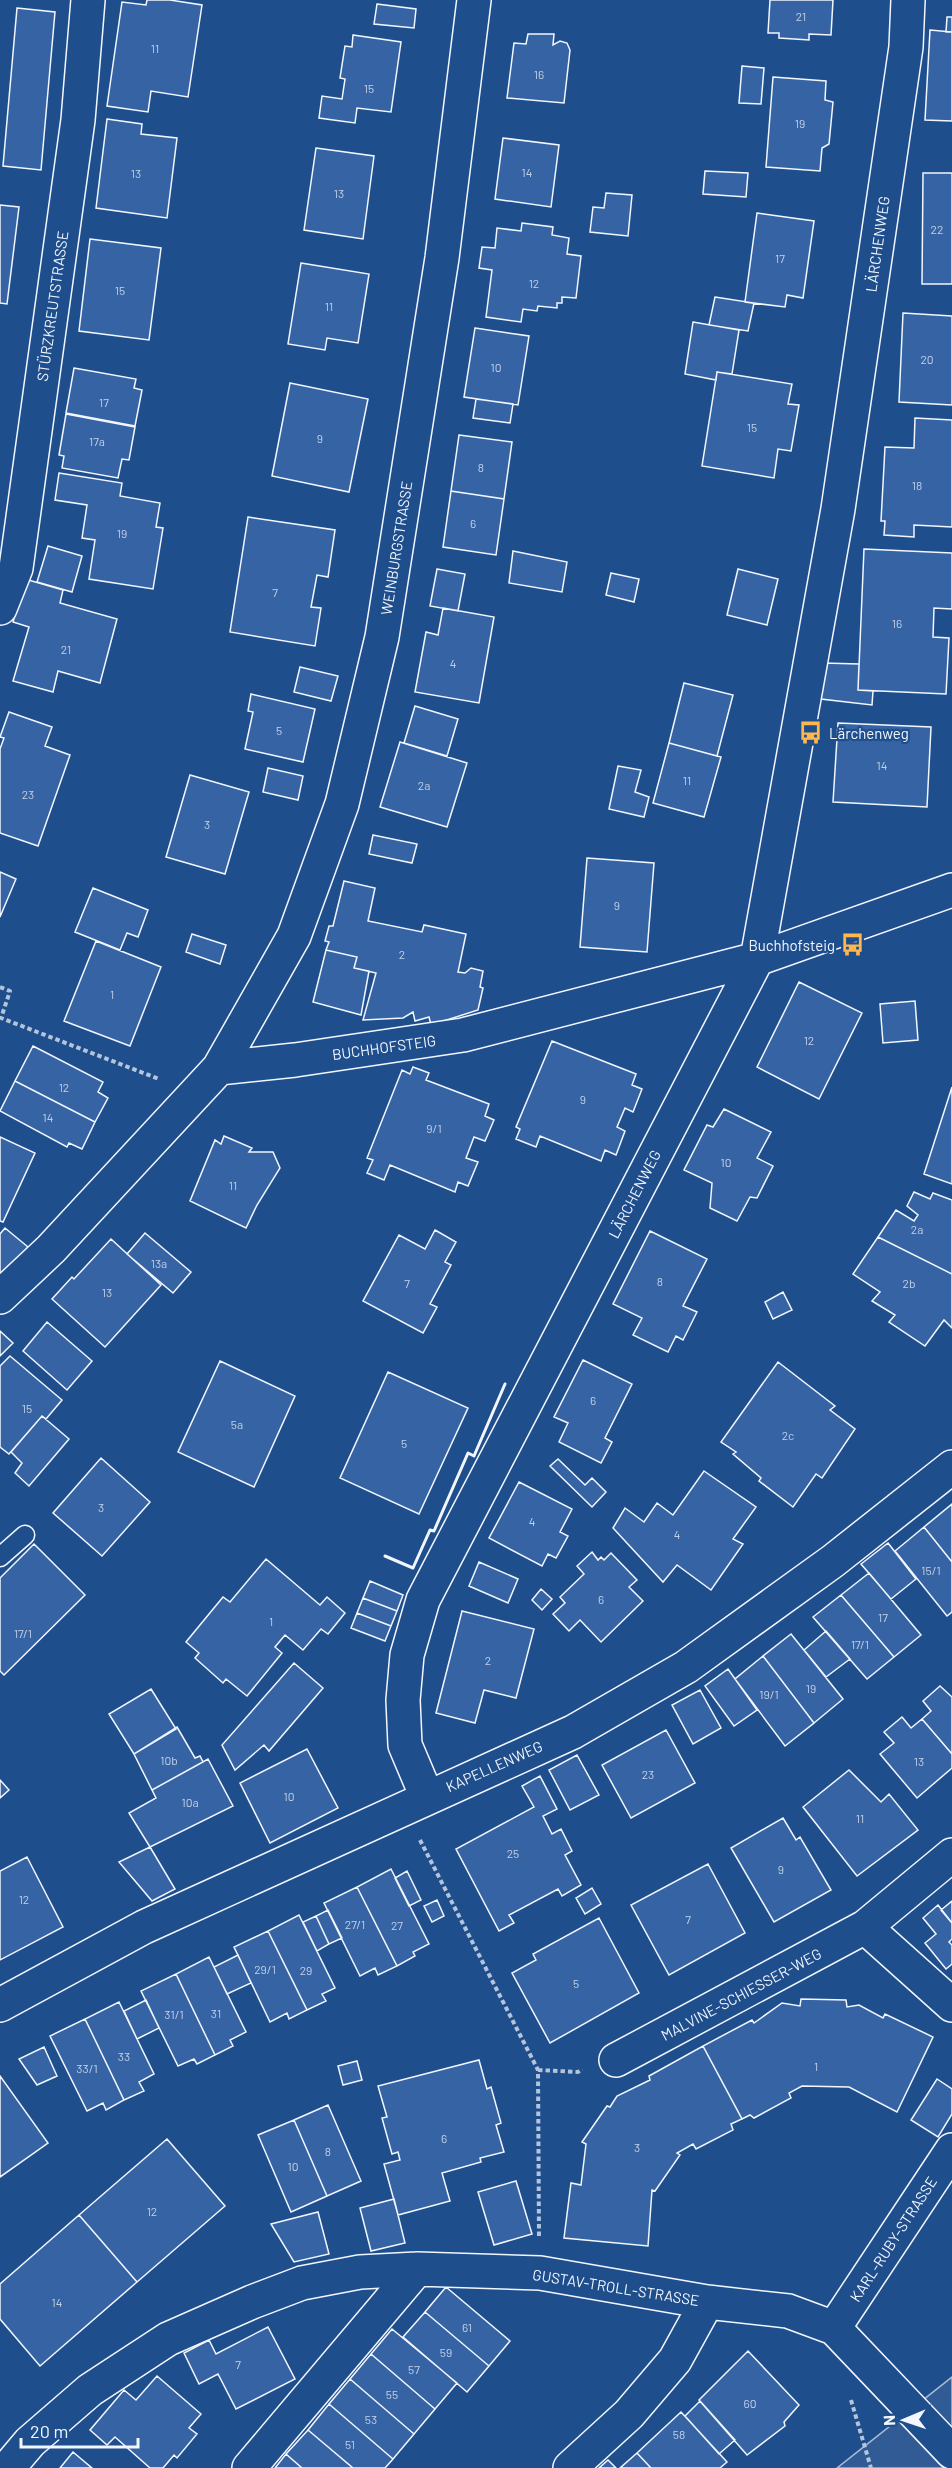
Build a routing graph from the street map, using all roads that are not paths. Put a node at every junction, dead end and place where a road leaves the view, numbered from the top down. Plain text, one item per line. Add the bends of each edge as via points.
1 (88, 0) edge
2 (474, 0) edge
3 (908, 0) edge
4 (0, 608) edge
5 (952, 890) edge
6 (757, 959) junction
7 (219, 1068) junction
8 (0, 1297) edge
9 (952, 1467) edge
10 (25, 1535) dead end
11 (0, 1557) edge
12 (415, 1802) junction
13 (952, 1856) edge
14 (865, 1927) junction
15 (0, 2005) edge
16 (952, 2005) edge
17 (616, 2060) dead end
18 (952, 2150) edge
19 (417, 2269) junction
20 (707, 2302) junction
21 (834, 2328) junction
22 (952, 2452) edge
23 (8, 2468) edge
24 (249, 2468) edge
25 (570, 2468) edge

1 - 4 street, STÜRZKREUTSTRASSE via 78,120 16,568
2 - 7 street, WEINBURGSTRASSE via 442,258 382,637 342,804 294,936
3 - 6 street, LÄRCHENWEG via 906,46 838,509
5 - 6 street, BUCHHOFSTEIG
6 - 7 street, BUCHHOFSTEIG via 463,1035
6 - 12 street, LÄRCHENWEG via 423,1600 407,1655 403,1700 405,1745
7 - 8 street via 59,1241
9 - 12 street, KAPELLENWEG via 833,1560 686,1666 573,1732
10 - 11 lane
12 - 15 street, KAPELLENWEG via 144,1927
13 - 14 street, MALVINE-SCHIESSER-WEG
14 - 16 street
14 - 17 street, MALVINE-SCHIESSER-WEG
18 - 21 street, KARL-RUBY-STRASSE
19 - 20 street, GUSTAV-TROLL-STRASSE via 540,2272
19 - 23 street, GUSTAV-TROLL-STRASSE via 360,2272 302,2283 168,2339 90,2390 30,2442
19 - 24 street
20 - 21 street, GUSTAV-TROLL-STRASSE via 788,2311
20 - 25 street, GUSTAV-TROLL-STRASSE via 675,2360 629,2414
21 - 22 street, GUSTAV-TROLL-STRASSE

